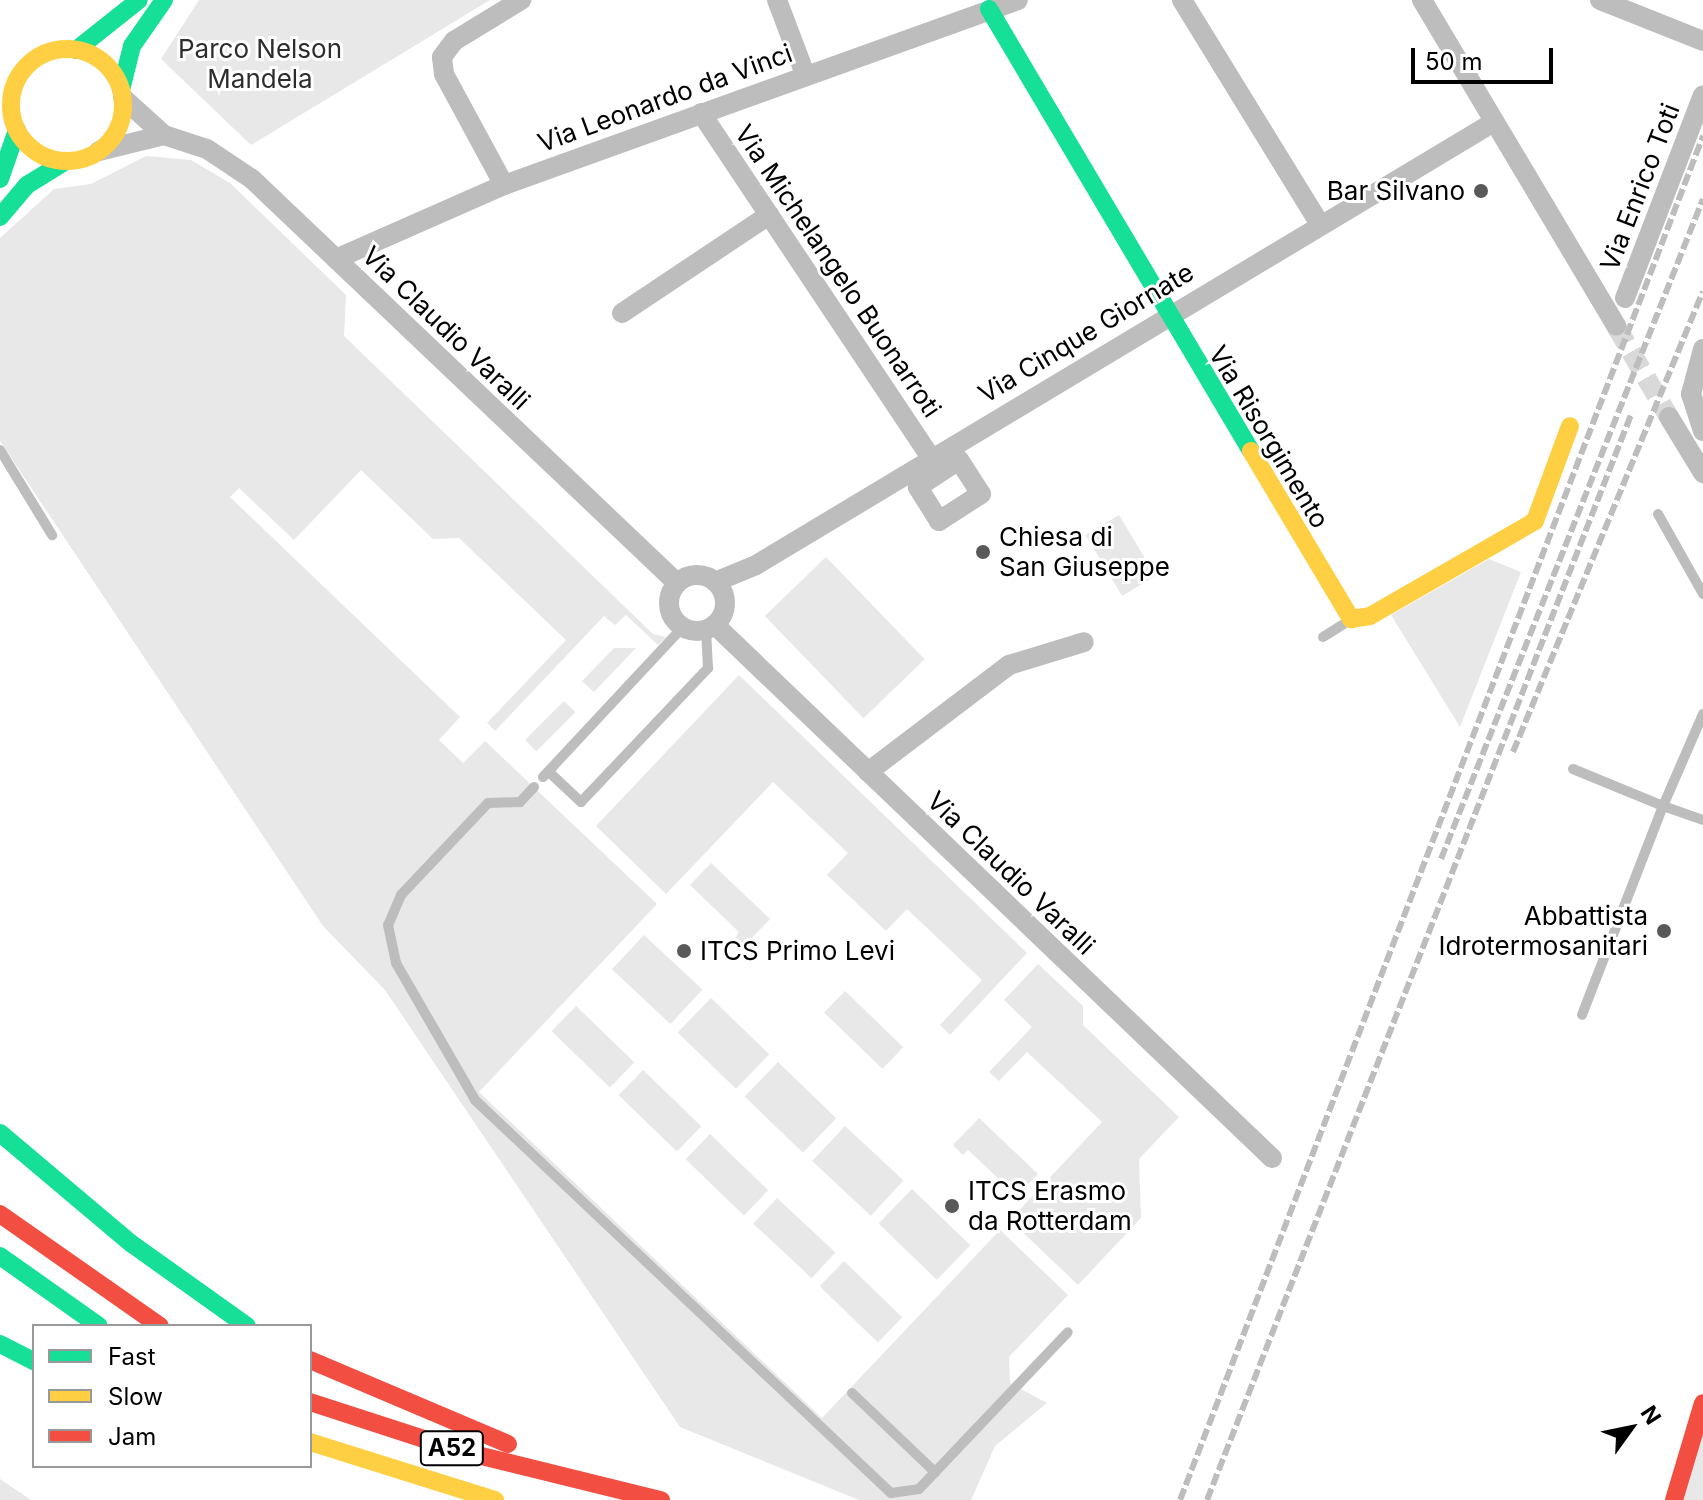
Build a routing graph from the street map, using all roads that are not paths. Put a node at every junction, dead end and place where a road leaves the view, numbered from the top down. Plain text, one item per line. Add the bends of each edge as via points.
1 (139, 0) edge
2 (164, 0) edge
3 (521, 0) edge
4 (777, 0) edge
5 (1018, 0) edge
6 (1182, 0) edge
7 (1422, 0) edge
8 (1600, 0) edge
9 (989, 9) junction
10 (1703, 41) edge
11 (76, 50) junction
12 (31, 62) junction
13 (0, 67) edge
14 (805, 74) junction
15 (122, 94) junction
16 (1703, 95) edge
17 (701, 113) junction
18 (10, 121) edge
19 (1484, 128) dead end
20 (164, 135) junction
21 (99, 151) junction
22 (66, 161) junction
23 (0, 179) edge
24 (504, 185) junction
25 (769, 215) junction
26 (0, 217) edge
27 (1320, 224) junction
28 (336, 259) junction
29 (1625, 298) dead end
30 (622, 313) dead end
31 (1168, 315) junction
32 (1616, 326) tunnel mouth
33 (1703, 349) edge
34 (1669, 417) tunnel mouth
35 (1570, 426) dead end
36 (1703, 431) edge
37 (0, 450) edge
38 (931, 458) junction
39 (1703, 473) edge
40 (1658, 514) dead end
41 (52, 535) dead end
42 (715, 582) junction
43 (677, 583) junction
44 (1703, 594) edge
45 (1351, 619) junction
46 (683, 627) junction
47 (710, 628) junction
48 (1323, 637) dead end
49 (1084, 642) dead end
50 (1703, 714) edge
51 (1573, 769) dead end
52 (868, 772) junction
53 (534, 787) dead end
54 (1663, 806) junction
55 (1703, 820) edge
56 (1582, 1015) dead end
57 (0, 1133) edge
58 (1272, 1158) dead end
59 (0, 1214) edge
60 (0, 1256) edge
61 (96, 1324) edge
62 (157, 1324) edge
63 (244, 1324) edge
64 (1068, 1332) dead end
65 (0, 1344) edge
66 (32, 1360) edge
67 (312, 1361) edge
68 (852, 1393) dead end
69 (312, 1403) edge
70 (1703, 1403) edge
71 (312, 1443) edge
72 (312, 1462) edge
73 (935, 1472) junction
74 (597, 1483) junction
75 (452, 1488) junction
76 (495, 1500) edge
77 (661, 1500) edge
78 (1674, 1500) edge

1 - 11 main road
2 - 15 main road via 132,46
3 - 24 street via 454,41 442,57 444,74
4 - 14 street
5 - 9 street, Via Leonardo da Vinci
6 - 27 street
7 - 32 street
8 - 10 street
9 - 14 street, Via Leonardo da Vinci
9 - 31 main road, Via Risorgimento
11 - 12 main road
11 - 15 main road via 104,63
12 - 13 main road
12 - 18 main road via 13,89
14 - 17 street, Via Leonardo da Vinci
15 - 20 street, Via Claudio Varalli
15 - 21 main road via 117,132
16 - 29 street, Via Enrico Toti
17 - 24 street, Via Leonardo da Vinci
17 - 25 street, Via Michelangelo Buonarroti
18 - 22 main road via 41,155
18 - 23 main road
19 - 27 street, Via Cinque Giornate
20 - 21 street
20 - 28 street, Via Claudio Varalli via 229,161
21 - 22 main road
22 - 26 main road via 27,185
24 - 28 street, Via Leonardo da Vinci
25 - 30 street
25 - 38 street, Via Michelangelo Buonarroti
27 - 31 street, Via Cinque Giornate
28 - 43 street, Via Claudio Varalli
31 - 38 street, Via Cinque Giornate
31 - 45 main road, Via Risorgimento
33 - 36 street via 1691,394
34 - 39 street
35 - 45 main road via 1535,521 1370,616
37 - 41 lane
38 - 42 street, Via Cinque Giornate
40 - 44 lane
42 - 43 street via 696,575
42 - 47 street via 725,599
43 - 46 street via 669,607
45 - 48 lane
46 - 47 street
46 - 47 lane via 546,774 581,802 708,668
47 - 52 street, Via Claudio Varalli
49 - 52 street via 1009,665
50 - 54 lane
51 - 54 lane
52 - 58 street, Via Claudio Varalli
53 - 73 lane via 520,802 488,803 390,915 392,954 469,1093 886,1490 914,1493
54 - 55 lane
54 - 56 lane
57 - 63 main road via 132,1244
59 - 62 main road
60 - 61 main road
64 - 73 lane
65 - 66 main road
67 - 74 main road
68 - 73 lane
69 - 74 main road, A52 via 461,1451
70 - 78 main road
71 - 75 main road, A52
72 - 75 main road
74 - 77 main road, A52
75 - 76 main road, A52

